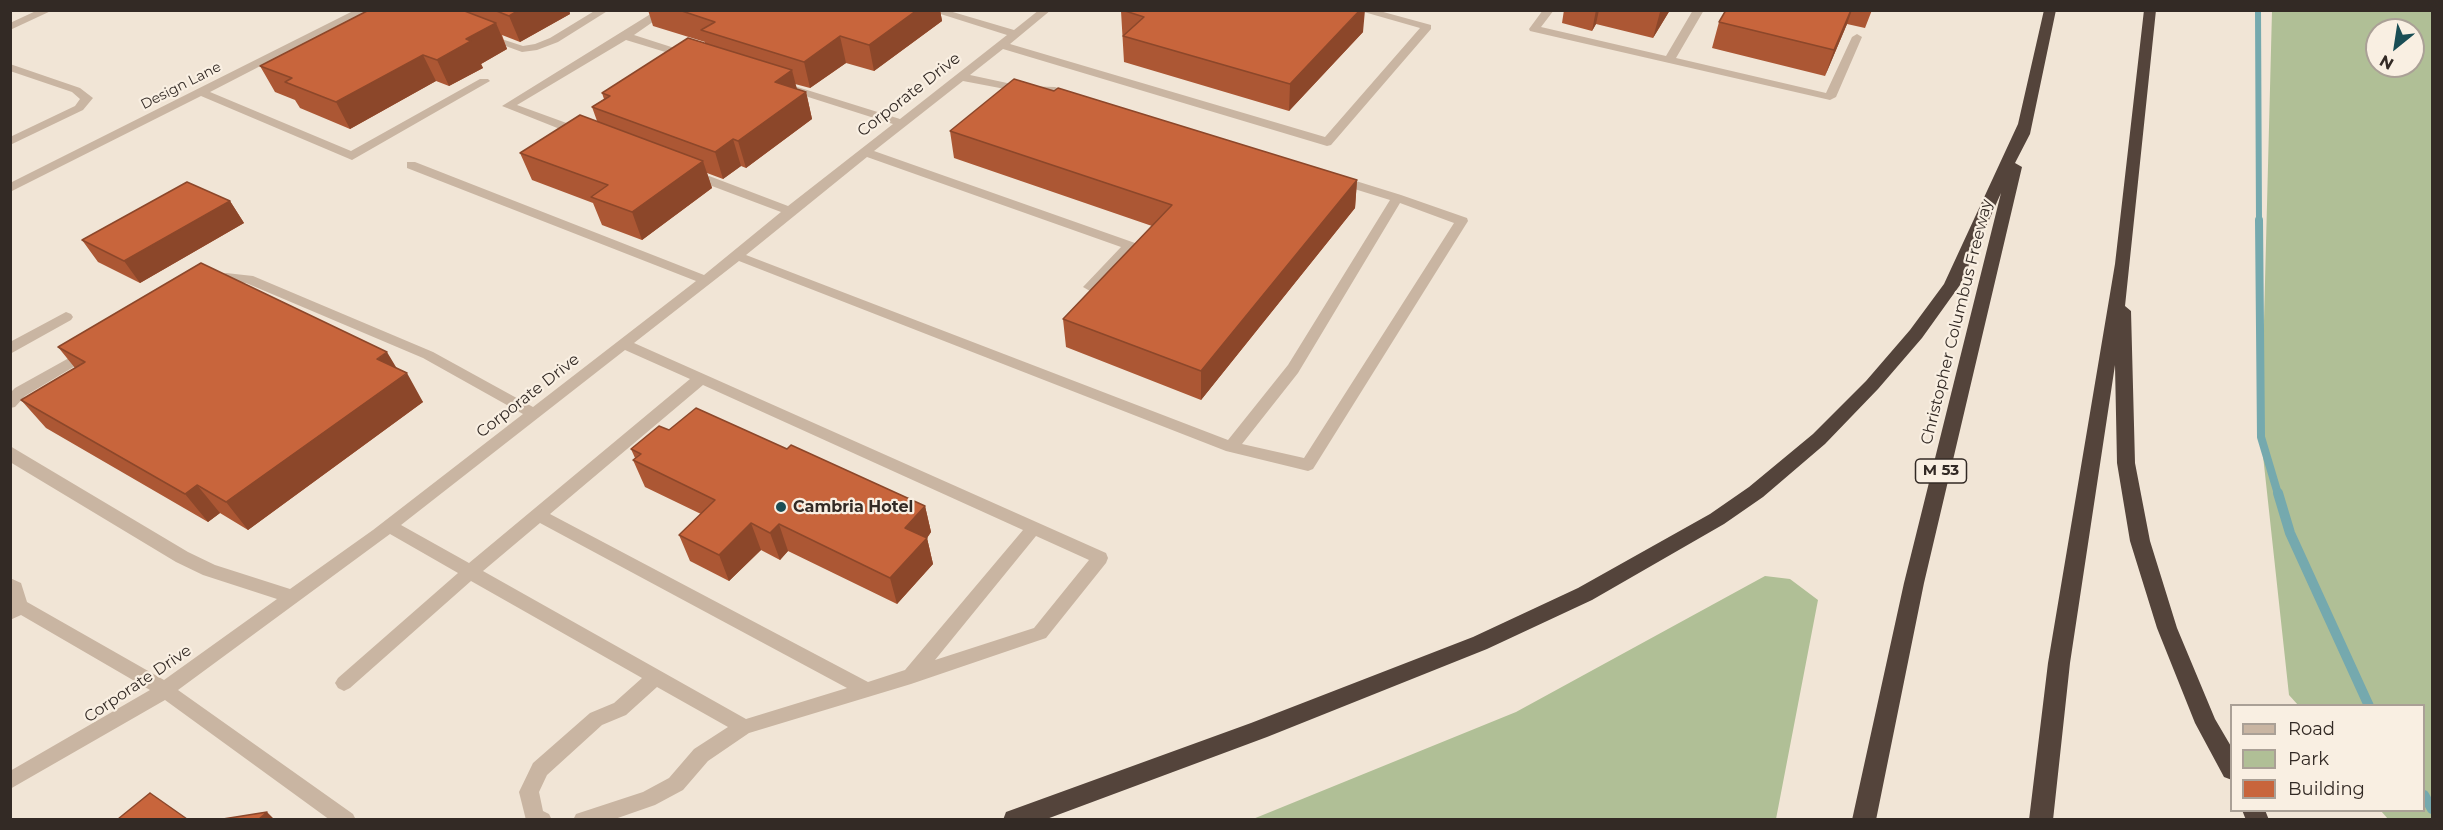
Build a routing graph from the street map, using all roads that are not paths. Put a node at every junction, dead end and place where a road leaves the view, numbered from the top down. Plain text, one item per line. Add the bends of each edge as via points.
1 (48, 10) edge
2 (364, 10) edge
3 (604, 10) edge
4 (665, 10) edge
5 (933, 10) edge
6 (1046, 10) edge
7 (1362, 10) edge
8 (1549, 10) edge
9 (1700, 10) edge
10 (2050, 10) edge
11 (2150, 10) edge
12 (10, 27) edge
13 (478, 34) edge
14 (1015, 34) junction
15 (625, 36) junction
16 (1857, 37) dead end
17 (1002, 45) junction
18 (702, 60) edge
19 (1669, 60) junction
20 (10, 67) edge
21 (27, 74) junction
22 (961, 76) junction
23 (484, 81) dead end
24 (10, 82) edge
25 (780, 85) edge
26 (201, 92) junction
27 (1089, 101) edge
28 (902, 123) junction
29 (2025, 124) junction
30 (595, 138) edge
31 (10, 142) edge
32 (865, 152) junction
33 (411, 165) dead end
34 (682, 170) edge
35 (1329, 177) edge
36 (10, 188) edge
37 (1397, 198) junction
38 (790, 211) junction
39 (737, 256) junction
40 (2122, 264) junction
41 (706, 280) junction
42 (1090, 287) edge
43 (198, 289) edge
44 (66, 317) dead end
45 (624, 344) junction
46 (99, 346) edge
47 (10, 349) edge
48 (701, 378) junction
49 (10, 403) edge
50 (534, 414) junction
51 (1231, 447) junction
52 (10, 451) edge
53 (537, 514) junction
54 (389, 526) junction
55 (1034, 528) junction
56 (470, 572) junction
57 (10, 585) edge
58 (293, 597) junction
59 (15, 610) edge
60 (656, 676) junction
61 (911, 676) junction
62 (344, 682) dead end
63 (165, 690) junction
64 (867, 690) junction
65 (744, 727) junction
66 (2230, 766) edge
67 (10, 781) edge
68 (337, 817) edge
69 (542, 819) edge
70 (583, 819) edge
71 (1014, 819) edge
72 (1864, 819) edge
73 (2041, 819) edge

1 - 12 street
2 - 26 street, Design Lane
3 - 13 street via 537,47 522,49
4 - 15 street
5 - 14 street
6 - 14 street, Corporate Drive
7 - 17 street via 1427,27 1327,142
8 - 19 street via 1534,29
9 - 19 street
10 - 29 highway, Christopher Columbus Freeway / M 53
11 - 40 highway
14 - 17 street, Corporate Drive
15 - 18 street
15 - 30 street via 508,106
16 - 19 street via 1830,97
17 - 22 street, Corporate Drive
20 - 21 street
21 - 24 street
21 - 31 street via 76,90 87,98 79,108
22 - 27 street via 1021,89 1055,90
22 - 28 street, Corporate Drive
23 - 26 street via 352,156
25 - 28 street
26 - 36 street, Design Lane
28 - 32 street, Corporate Drive
29 - 71 highway via 1952,285 1916,334 1819,439 1717,519 1585,594 1480,643 1259,730
29 - 72 highway, Christopher Columbus Freeway / M 53 via 1914,583
32 - 38 street, Corporate Drive
32 - 42 street via 1130,246
33 - 41 street
34 - 38 street
35 - 37 street
37 - 51 street via 1293,369
37 - 51 street via 1462,221 1308,465
38 - 39 street, Corporate Drive
39 - 41 street, Corporate Drive
39 - 51 street
40 - 66 highway via 2126,463 2140,541 2167,628 2206,723
40 - 73 highway via 2059,663
41 - 45 street, Corporate Drive
43 - 50 street via 226,277 248,279 428,355
44 - 47 street
45 - 48 street
45 - 50 street, Corporate Drive
46 - 49 street via 20,392
48 - 53 street
48 - 55 street
50 - 54 street, Corporate Drive
52 - 58 street via 182,557 209,570
53 - 56 street
53 - 64 street
54 - 56 street
54 - 58 street, Corporate Drive
55 - 61 street
55 - 61 street via 1100,558 1040,633
56 - 60 street
56 - 62 street
57 - 59 street via 15,588
58 - 63 street, Corporate Drive
59 - 63 street
60 - 65 street
60 - 69 street via 620,709 596,719 568,741 540,769 529,792 535,817
61 - 64 street
63 - 67 street, Corporate Drive
63 - 68 street
64 - 65 street
65 - 70 street via 700,755 676,784 648,799

